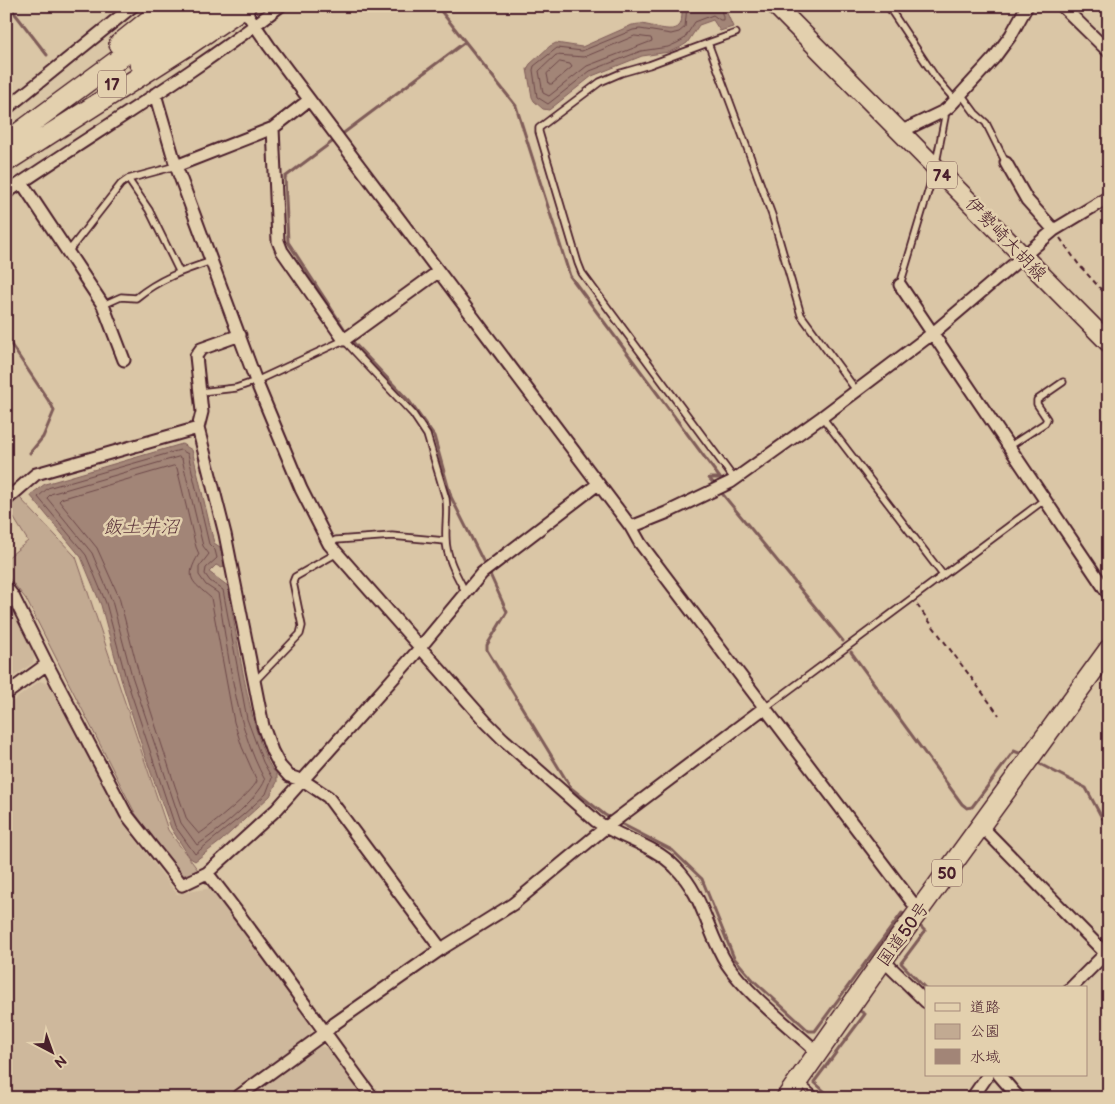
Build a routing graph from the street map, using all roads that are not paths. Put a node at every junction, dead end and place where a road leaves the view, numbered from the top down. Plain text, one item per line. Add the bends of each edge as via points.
1 (133, 6) edge
2 (166, 6) edge
3 (191, 6) edge
4 (217, 6) edge
5 (280, 6) edge
6 (888, 6) edge
7 (1027, 6) edge
8 (1062, 6) edge
9 (784, 8) edge
10 (247, 10) edge
11 (256, 25) junction
12 (736, 33) dead end
13 (708, 43) junction
14 (1109, 52) edge
15 (155, 94) junction
16 (958, 97) junction
17 (65, 98) junction
18 (310, 100) junction
19 (6, 109) edge
20 (944, 111) junction
21 (273, 128) junction
22 (900, 132) junction
23 (6, 142) edge
24 (6, 161) edge
25 (1006, 163) joint
26 (176, 166) junction
27 (935, 167) junction
28 (128, 179) junction
29 (22, 183) junction
30 (6, 193) edge
31 (1109, 198) edge
32 (1054, 230) junction
33 (68, 252) junction
34 (1024, 257) junction
35 (212, 261) junction
36 (179, 271) junction
37 (438, 272) junction
38 (900, 285) joint
39 (103, 305) junction
40 (933, 333) junction
41 (240, 335) junction
42 (344, 340) junction
43 (1109, 343) edge
44 (124, 360) dead end
45 (256, 381) junction
46 (1063, 382) dead end
47 (856, 390) junction
48 (200, 392) junction
49 (822, 417) junction
50 (198, 428) junction
51 (1010, 446) junction
52 (735, 480) junction
53 (598, 484) junction
54 (6, 500) edge
55 (1044, 500) junction
56 (631, 528) junction
57 (446, 541) junction
58 (329, 544) junction
59 (337, 553) junction
60 (943, 575) junction
61 (6, 587) edge
62 (465, 591) junction
63 (1109, 595) edge
64 (420, 647) junction
65 (1109, 649) edge
66 (47, 664) junction
67 (254, 682) junction
68 (6, 694) edge
69 (764, 708) junction
70 (304, 781) junction
71 (982, 826) junction
72 (605, 828) junction
73 (207, 873) junction
74 (920, 909) junction
75 (441, 949) junction
76 (1108, 953) edge
77 (883, 960) junction
78 (1074, 986) edge
79 (925, 1001) edge
80 (325, 1034) junction
81 (818, 1052) junction
82 (987, 1076) edge
83 (1000, 1076) edge
84 (798, 1080) junction
85 (236, 1098) edge
86 (373, 1098) edge
87 (786, 1098) edge
88 (818, 1098) edge
89 (972, 1098) edge
90 (1019, 1098) edge

1 - 19 street
2 - 17 highway via 105,56
3 - 17 highway, 17
4 - 24 highway, 17
5 - 11 street
6 - 16 lane via 936,78
7 - 16 street via 994,58
8 - 14 street
9 - 22 main road, 伊勢崎大胡線 / 74
10 - 11 street
10 - 24 highway
11 - 15 street
11 - 18 street
12 - 13 lane
13 - 47 lane via 772,215 801,315
13 - 52 lane via 600,82 539,128 539,132 582,273
15 - 26 street
15 - 29 street
16 - 20 street
16 - 25 lane via 986,123
17 - 23 highway, 17
18 - 21 street
18 - 37 street
20 - 22 street
20 - 27 lane
21 - 26 street
21 - 42 street via 278,241
22 - 27 main road, 伊勢崎大胡線 / 74
25 - 32 street via 1027,200
26 - 28 lane
26 - 35 street
27 - 34 main road, 伊勢崎大胡線 / 74
27 - 38 lane
28 - 33 lane
28 - 36 lane via 150,210
29 - 30 street
29 - 33 street
31 - 32 street
32 - 34 street
33 - 39 street
34 - 40 street
34 - 43 main road, 伊勢崎大胡線 / 74
35 - 36 lane
35 - 41 street
36 - 39 lane via 136,298 121,297
37 - 42 street
37 - 53 street
38 - 40 street
39 - 44 street
40 - 47 street
40 - 51 street
41 - 45 street
41 - 48 street via 201,349 196,356
42 - 45 lane
42 - 57 lane via 413,414 427,435 446,499
45 - 48 lane via 236,388
45 - 58 street
46 - 51 lane via 1038,400 1037,404 1047,419 1045,422
47 - 49 street
48 - 50 street via 202,412
49 - 52 street
49 - 60 lane
50 - 54 street via 36,474
50 - 67 street via 225,534
51 - 55 street
52 - 56 street
53 - 56 street
53 - 62 street via 492,564
55 - 60 lane
55 - 63 street
56 - 69 street
57 - 58 lane via 392,536 336,540
57 - 62 lane via 457,577
58 - 59 street
59 - 64 street
59 - 67 lane via 295,577 293,582 302,626 300,634
60 - 69 lane
61 - 66 street
62 - 64 street
64 - 70 street
64 - 72 street via 503,739
65 - 71 highway, 国道50号 / 50
66 - 68 street
66 - 73 street via 126,814 182,885
67 - 70 street via 272,751 289,776
69 - 72 street
69 - 74 street
70 - 73 street
70 - 75 street via 328,797
71 - 74 highway, 国道50号 / 50
71 - 76 street
72 - 75 street via 513,904
72 - 81 street via 668,859 699,899 721,953 732,970
73 - 80 street
74 - 77 highway, 国道50号 / 50
75 - 80 street via 334,1024
76 - 78 street
77 - 79 street
77 - 81 highway, 国道50号 / 50
80 - 85 street
80 - 86 street
81 - 84 highway, 国道50号 / 50
82 - 89 street
83 - 90 street
84 - 87 highway, 国道50号 / 50
84 - 88 lane

